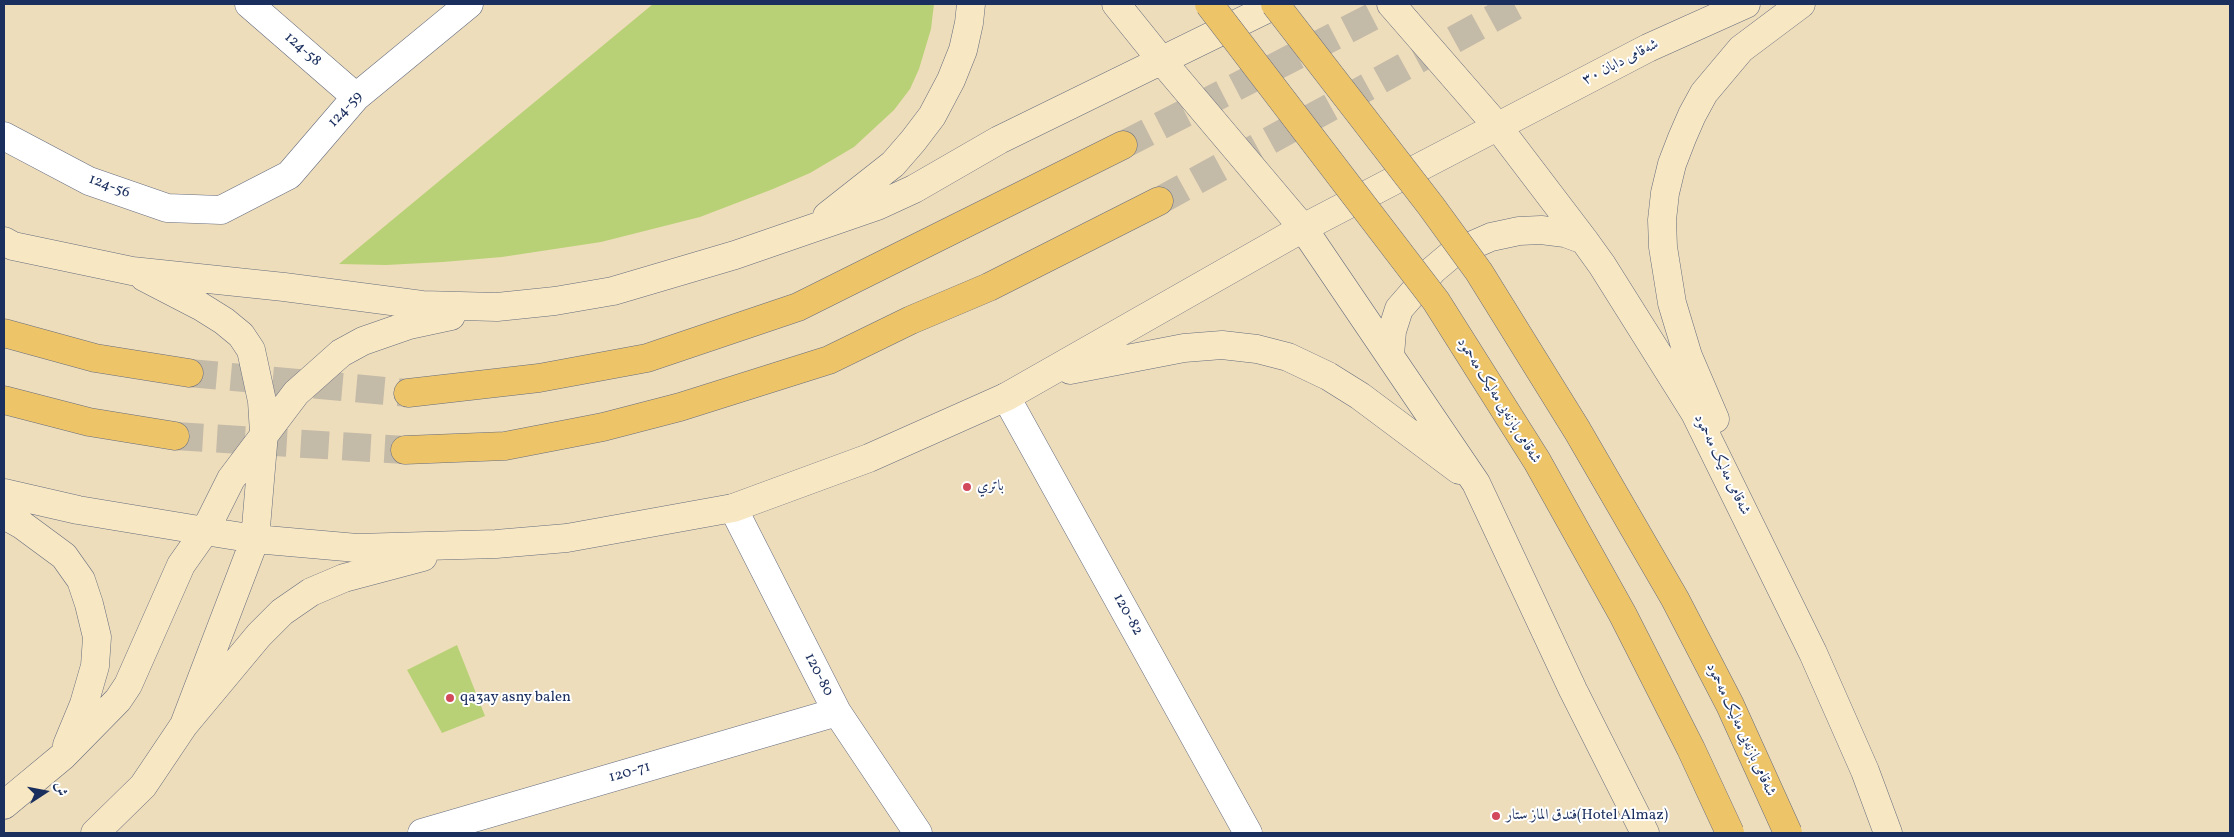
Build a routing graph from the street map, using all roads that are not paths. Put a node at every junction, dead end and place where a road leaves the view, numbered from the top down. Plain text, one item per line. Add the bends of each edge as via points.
1 (249, 4) edge
2 (469, 4) edge
3 (971, 4) edge
4 (1116, 4) edge
5 (1209, 4) edge
6 (1276, 4) edge
7 (1392, 4) edge
8 (1746, 4) edge
9 (1801, 4) edge
10 (1162, 61) junction
11 (356, 97) junction
12 (1498, 127) junction
13 (4, 136) edge
14 (1123, 145) tunnel mouth
15 (1159, 201) tunnel mouth
16 (222, 210) joint
17 (1303, 228) junction
18 (810, 229) junction
19 (1584, 240) junction
20 (4, 241) edge
21 (132, 271) junction
22 (497, 307) junction
23 (4, 333) edge
24 (1390, 355) junction
25 (189, 373) tunnel mouth
26 (1049, 374) junction
27 (408, 393) tunnel mouth
28 (1006, 397) junction
29 (4, 400) edge
30 (264, 433) junction
31 (175, 436) tunnel mouth
32 (405, 450) tunnel mouth
33 (1476, 483) junction
34 (4, 493) edge
35 (733, 508) junction
36 (4, 515) edge
37 (205, 531) junction
38 (255, 539) junction
39 (496, 544) junction
40 (1813, 653) junction
41 (837, 712) junction
42 (184, 725) junction
43 (63, 756) junction
44 (4, 805) edge
45 (95, 833) edge
46 (422, 833) edge
47 (918, 833) edge
48 (1248, 833) edge
49 (1645, 833) edge
50 (1730, 833) edge
51 (1788, 833) edge
52 (1888, 833) edge

1 - 11 street, 124-58
2 - 11 street, 124-59
3 - 18 main road via 963,50 932,116 892,164
4 - 10 main road
5 - 50 main road, شەقامی بازنەیی مەلیک مەحمود, bridge via 1436,301 1537,461 1623,615 1692,749
6 - 10 main road
6 - 51 main road, شەقامی بازنەیی مەلیک مەحمود, bridge via 1479,272 1577,430 1675,599 1721,687
7 - 12 main road, شەقامی مەلیک مەحمود
8 - 12 main road, شەقامی دابان ٣٠ via 1648,48
9 - 40 main road via 1741,49 1704,93 1672,164 1662,220 1666,276 1688,356
10 - 17 main road
10 - 18 main road via 999,140 914,189 877,206
11 - 16 street, 124-59 via 289,175
12 - 17 main road, شەقامی دابان ٣٠
12 - 19 main road, شەقامی مەلیک مەحمود
13 - 16 street, 124-56 via 89,181 167,208
14 - 27 main road via 798,307 647,358 540,378
15 - 32 main road via 989,287 829,360 680,407 603,426 505,446
17 - 24 main road
17 - 26 main road, شەقامی دابان ٣٠
18 - 22 main road via 692,269 613,291
19 - 24 main road via 1565,233 1519,231 1491,237 1452,254 1433,270 1399,309 1392,331
19 - 40 main road, شەقامی مەلیک مەحمود via 1695,413
20 - 21 main road via 13,246
21 - 22 main road via 422,305
21 - 30 main road via 200,306 241,335 251,350 256,367
22 - 30 main road via 410,325 363,341 321,369 296,393
23 - 25 main road via 95,358
24 - 33 main road
26 - 28 main road, شەقامی دابان ٣٠
26 - 33 main road via 1184,348 1222,345 1257,349 1288,357 1328,376 1360,396
28 - 35 main road, شەقامی دابان ٣٠ via 869,458
28 - 48 street, 120-82
29 - 31 main road via 89,422
30 - 37 main road via 231,479
30 - 38 main road
33 - 49 main road via 1573,690
34 - 37 main road via 78,510
35 - 39 main road, شەقامی دابان ٣٠ via 567,538
35 - 41 street, 120-80
36 - 43 main road via 64,556 81,580 97,636 95,666
37 - 38 main road
37 - 43 main road via 181,565 128,685 109,711
38 - 39 main road via 357,548
38 - 42 main road
39 - 42 main road via 416,559 344,578 311,592 282,612 259,635
40 - 52 main road, شەقامی مەلیک مەحمود via 1865,771
41 - 46 street, 120-71
41 - 47 street, 120-80
42 - 45 main road via 143,786
43 - 44 main road

